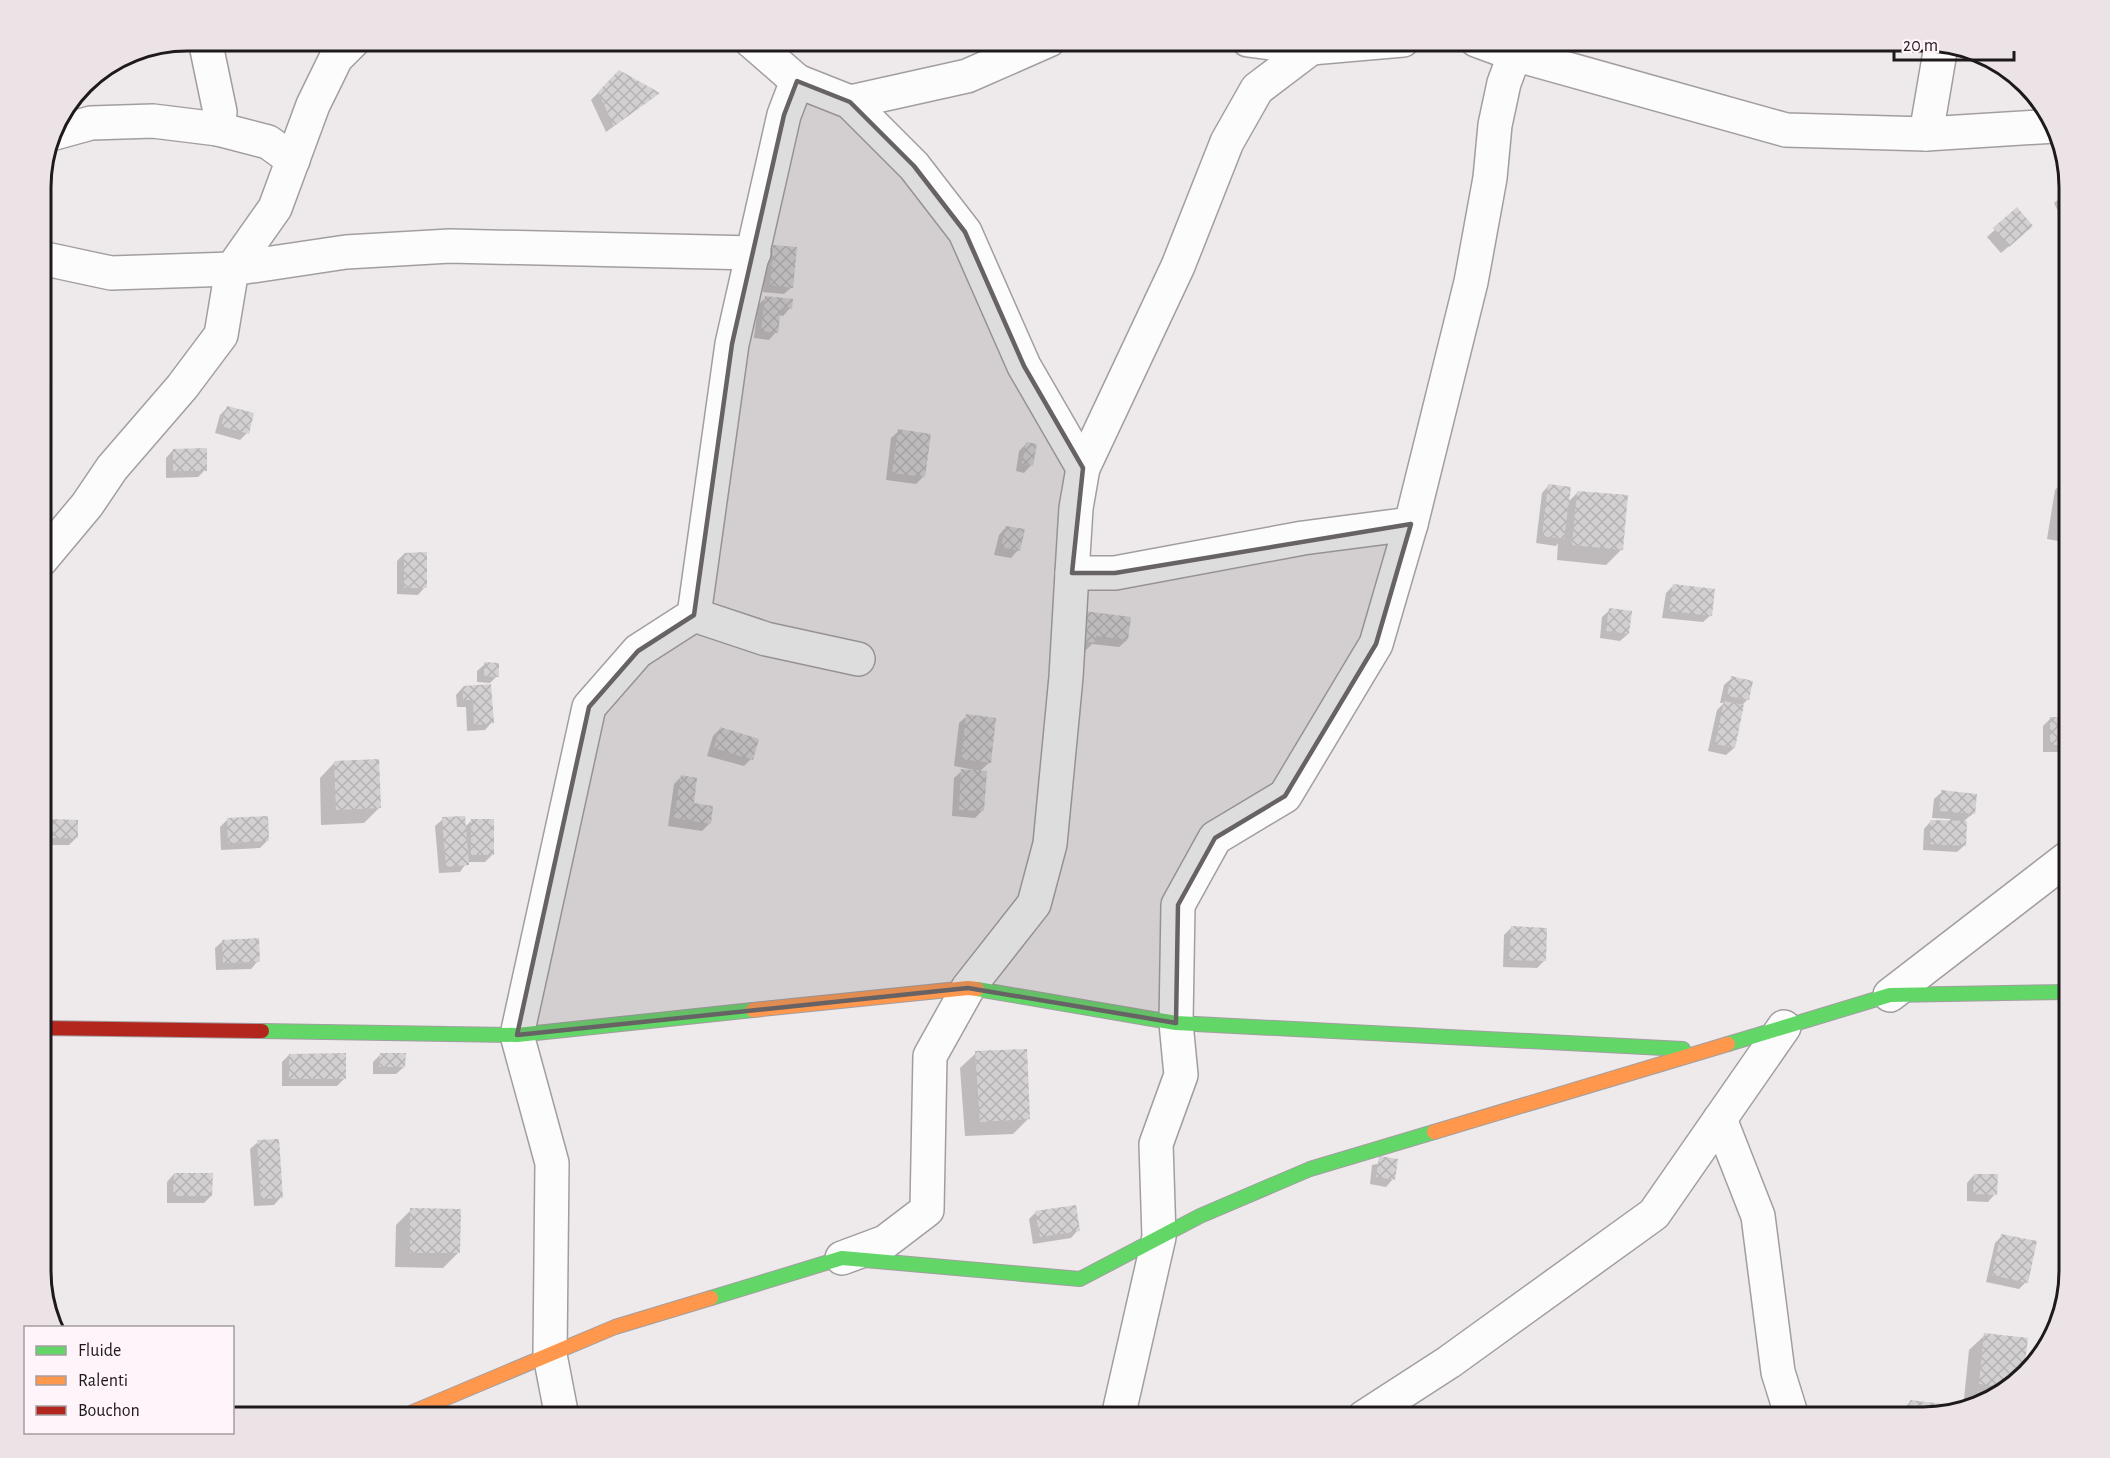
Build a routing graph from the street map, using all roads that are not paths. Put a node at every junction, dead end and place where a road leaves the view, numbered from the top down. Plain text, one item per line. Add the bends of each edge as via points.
1 (207, 51) edge
2 (343, 51) edge
3 (763, 51) edge
4 (1023, 51) edge
5 (1307, 51) edge
6 (1516, 51) edge
7 (1530, 51) edge
8 (1940, 52) edge
9 (797, 81) junction
10 (850, 102) junction
11 (2045, 127) edge
12 (218, 129) junction
13 (63, 131) edge
14 (1926, 134) junction
15 (293, 160) junction
16 (754, 253) junction
17 (51, 260) edge
18 (232, 269) junction
19 (1083, 468) junction
20 (1411, 524) junction
21 (51, 549) edge
22 (1072, 573) junction
23 (694, 615) junction
24 (858, 659) dead end
25 (2059, 865) edge
26 (968, 988) junction
27 (2059, 992) edge
28 (1890, 995) junction
29 (1176, 1023) junction
30 (1784, 1027) junction
31 (51, 1028) edge
32 (517, 1035) junction
33 (1706, 1051) junction
34 (1720, 1119) junction
35 (1159, 1237) junction
36 (842, 1258) junction
37 (550, 1355) junction
38 (427, 1407) edge
39 (560, 1407) edge
40 (1120, 1407) edge
41 (1381, 1407) edge
42 (1789, 1407) edge

1 - 12 street via 219,112
2 - 15 street via 313,105
3 - 9 street
4 - 10 street via 967,75
5 - 19 street via 1257,89 1227,142 1178,266
6 - 20 street via 1495,125 1490,178 1471,282
7 - 14 street via 1786,130
8 - 14 street
9 - 10 street
9 - 16 street via 784,115
10 - 19 street via 914,166 966,232 1024,366
11 - 14 street
12 - 13 street via 153,122 91,123
12 - 15 street via 268,142
15 - 18 street via 274,208
16 - 18 street via 450,246 346,252
16 - 23 street via 732,344
17 - 18 street via 111,273
18 - 21 street via 221,335
19 - 22 street
20 - 22 street via 1303,538 1115,573
20 - 29 street via 1376,644 1285,796 1215,838 1178,905
22 - 26 street via 1050,844 1034,904
23 - 24 street via 766,639
23 - 32 street via 638,651 589,707
25 - 28 street
26 - 29 street
26 - 32 street
26 - 36 street via 930,1056 927,1210 885,1242
27 - 28 street
28 - 30 street
29 - 33 street
29 - 35 street via 1181,1075 1156,1144
30 - 33 street
30 - 34 street
31 - 32 street
32 - 37 street via 552,1163
33 - 35 street via 1311,1169
34 - 41 street via 1654,1214
34 - 42 street via 1758,1216 1778,1372
35 - 36 street via 1080,1279
35 - 40 street
36 - 37 street via 615,1327
37 - 38 street
37 - 39 street

